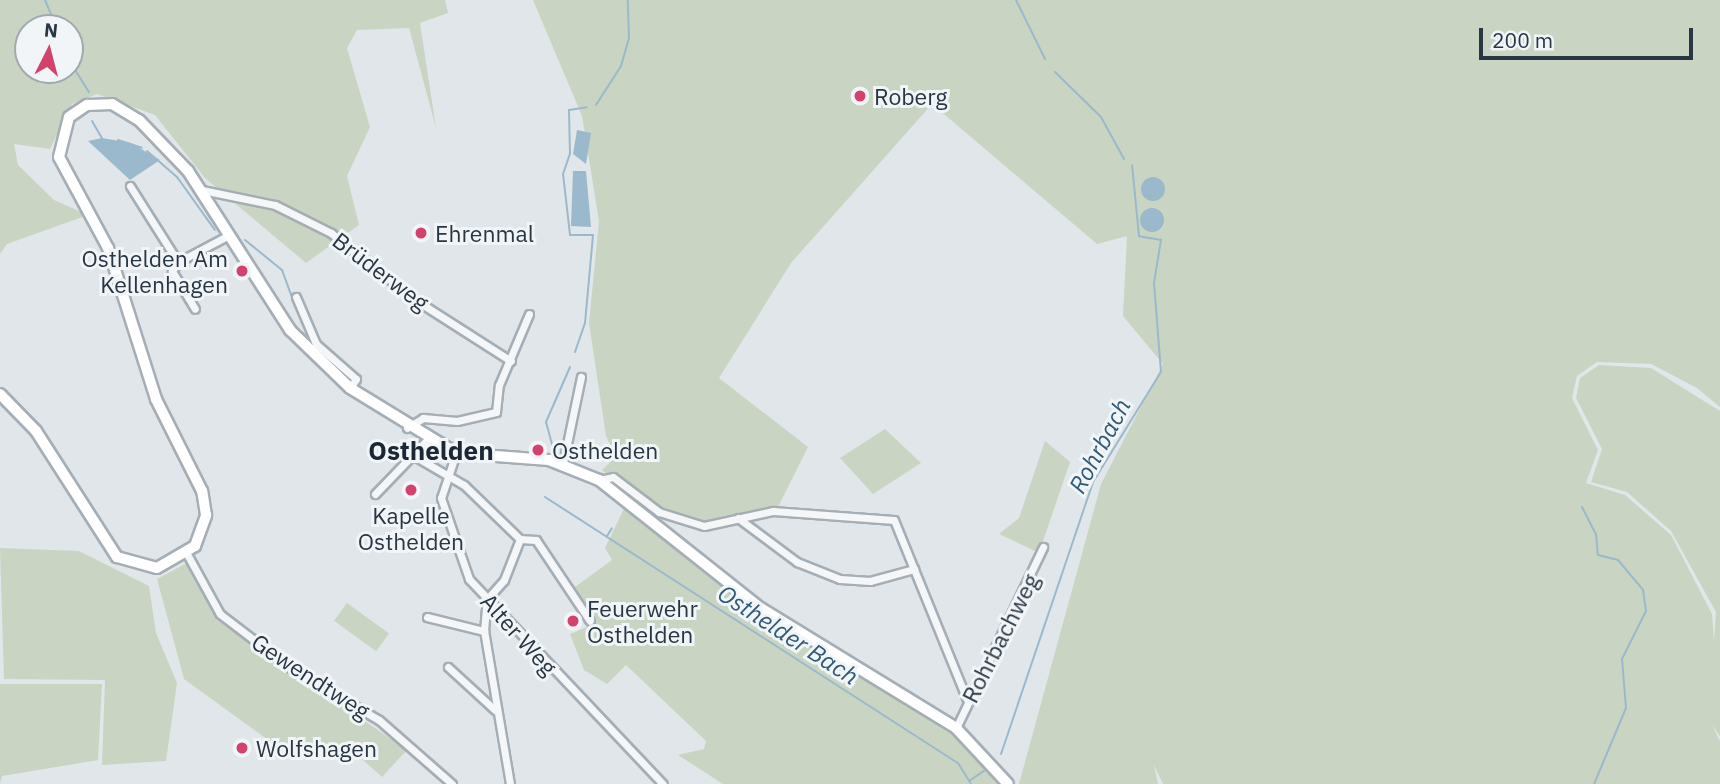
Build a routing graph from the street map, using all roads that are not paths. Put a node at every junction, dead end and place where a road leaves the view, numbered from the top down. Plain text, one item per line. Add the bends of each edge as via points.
1 (130, 186) dead end
2 (202, 190) junction
3 (229, 235) junction
4 (178, 261) junction
5 (296, 297) dead end
6 (195, 309) dead end
7 (529, 314) dead end
8 (511, 361) junction
9 (581, 377) dead end
10 (350, 388) junction
11 (0, 394) edge
12 (406, 428) junction
13 (427, 440) junction
14 (456, 453) junction
15 (416, 457) junction
16 (563, 463) junction
17 (444, 476) junction
18 (599, 480) junction
19 (375, 494) dead end
20 (738, 518) junction
21 (520, 539) junction
22 (1043, 547) dead end
23 (187, 554) junction
24 (914, 569) junction
25 (487, 599) junction
26 (426, 617) dead end
27 (590, 621) dead end
28 (484, 631) junction
29 (448, 667) dead end
30 (967, 700) junction
31 (495, 711) junction
32 (956, 728) junction
33 (452, 784) edge
34 (510, 784) edge
35 (663, 784) edge
36 (1009, 784) edge

1 - 4 street
2 - 3 main road
2 - 8 street, Brüderweg via 275,205 331,233 414,299
2 - 23 main road via 139,120 112,104 78,110 60,131 62,167 105,241 156,399 202,491 204,526
3 - 4 street
3 - 10 main road via 290,330
4 - 6 street via 172,271
5 - 10 street via 316,344 356,379
7 - 8 street
8 - 12 street via 496,412 457,421 423,418
9 - 16 street
10 - 12 main road
11 - 23 main road via 36,431 117,557 157,568
12 - 13 main road
13 - 14 main road
13 - 15 street
14 - 16 main road
14 - 17 street, Alter Weg
15 - 17 street
15 - 19 street
16 - 18 main road
17 - 21 street via 464,485
17 - 25 street, Alter Weg via 440,498 469,579
18 - 20 street via 613,477 659,512 689,524
18 - 32 main road via 762,609
20 - 24 street via 797,562 840,579 870,580
20 - 24 street via 773,511 894,520
21 - 25 street via 504,580
21 - 27 street via 536,540
22 - 30 street, Rohrbachweg
23 - 33 street, Gewendtweg via 220,614 292,669 379,720
24 - 30 street
25 - 28 street
25 - 35 street, Alter Weg
26 - 28 street
28 - 31 street
29 - 31 street
30 - 32 street, Rohrbachweg
31 - 34 street
32 - 36 main road

